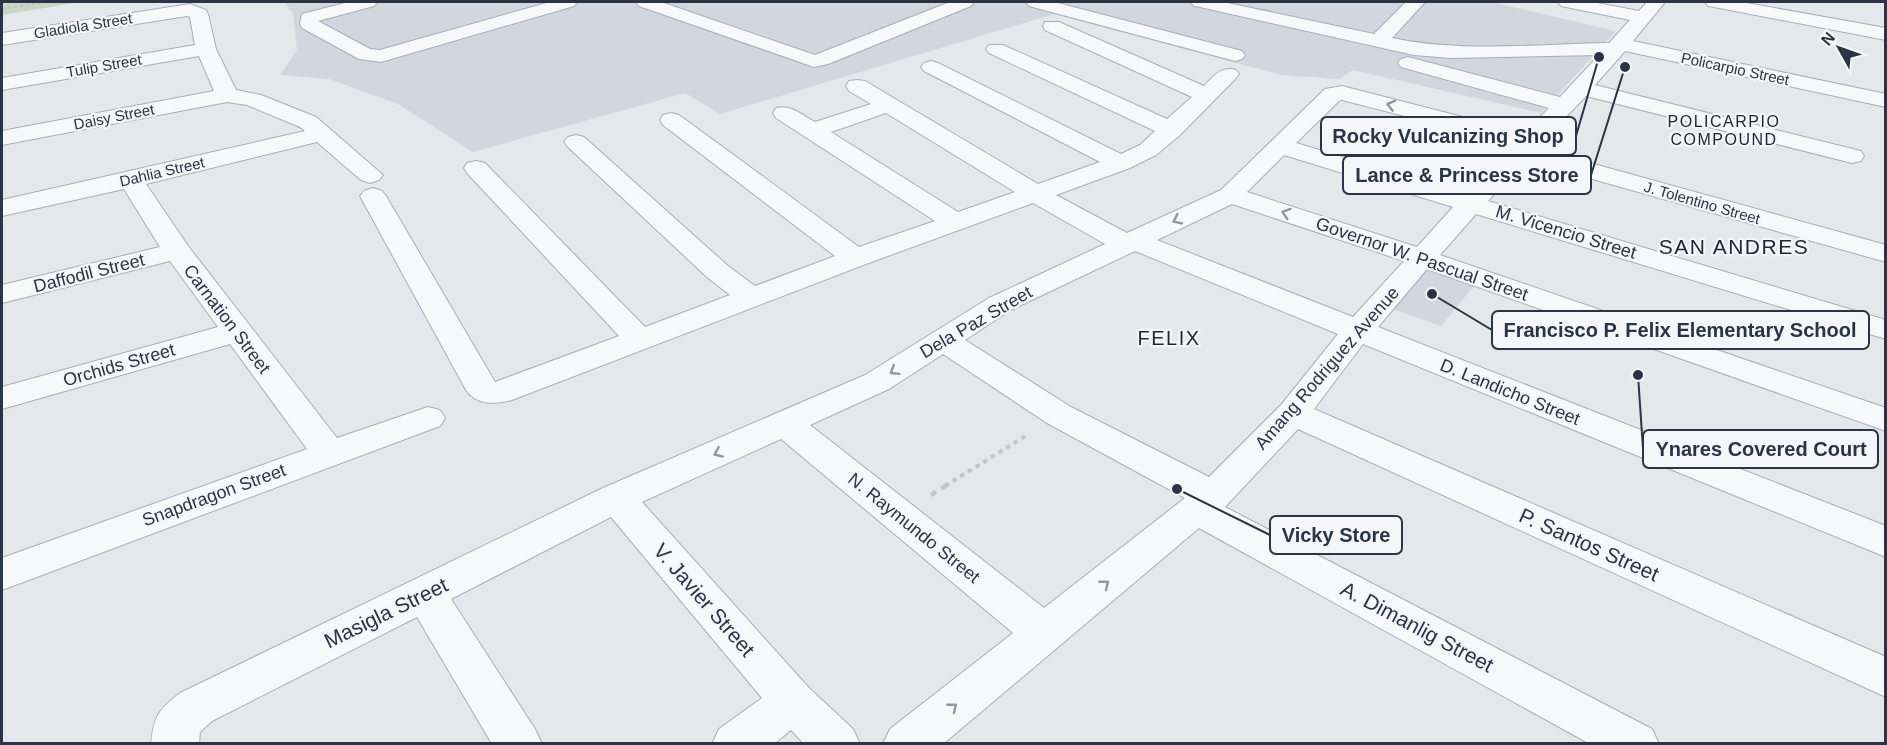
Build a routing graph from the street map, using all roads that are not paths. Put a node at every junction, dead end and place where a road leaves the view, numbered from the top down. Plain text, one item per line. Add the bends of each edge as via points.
1 (368, 2) edge
2 (568, 2) edge
3 (645, 2) edge
4 (965, 2) edge
5 (1035, 2) edge
6 (1200, 2) edge
7 (1416, 2) edge
8 (1567, 2) edge
9 (1656, 2) edge
10 (1714, 2) edge
11 (1837, 2) edge
12 (1758, 5) edge
13 (1319, 10) dead end
14 (1258, 15) junction
15 (1643, 17) junction
16 (1373, 20) dead end
17 (1828, 23) junction
18 (1394, 24) junction
19 (1052, 26) dead end
20 (1886, 34) edge
21 (2, 39) edge
22 (1377, 42) junction
23 (1618, 46) junction
24 (206, 49) junction
25 (996, 49) dead end
26 (1331, 51) dead end
27 (931, 67) dead end
28 (2, 84) edge
29 (858, 86) dead end
30 (1581, 88) junction
31 (1342, 93) joint
32 (1206, 94) junction
33 (227, 95) junction
34 (1886, 101) edge
35 (889, 105) junction
36 (1564, 105) junction
37 (784, 113) dead end
38 (671, 120) dead end
39 (1172, 130) junction
40 (812, 131) junction
41 (322, 134) junction
42 (2, 138) edge
43 (576, 142) dead end
44 (1280, 146) junction
45 (1524, 146) junction
46 (1852, 156) dead end
47 (1121, 163) junction
48 (476, 168) dead end
49 (131, 180) junction
50 (1036, 194) junction
51 (1230, 195) junction
52 (1471, 203) junction
53 (2, 208) edge
54 (955, 222) junction
55 (1130, 243) junction
56 (177, 251) junction
57 (1886, 254) edge
58 (856, 258) junction
59 (1422, 258) junction
60 (2, 294) edge
61 (751, 297) junction
62 (1886, 330) edge
63 (1357, 331) junction
64 (236, 332) junction
65 (639, 339) junction
66 (943, 340) junction
67 (2, 398) edge
68 (1293, 413) junction
69 (428, 418) dead end
70 (1886, 420) edge
71 (785, 423) junction
72 (329, 453) junction
73 (616, 498) junction
74 (1205, 503) junction
75 (1886, 542) edge
76 (2, 574) edge
77 (425, 594) junction
78 (1044, 633) junction
79 (1886, 678) edge
80 (793, 702) junction
81 (176, 744) edge
82 (518, 744) edge
83 (736, 744) edge
84 (836, 744) edge
85 (907, 744) edge
86 (1635, 744) edge

1 - 2 street via 309,18 309,24 366,55 381,56
3 - 4 street via 814,61
5 - 32 street via 1232,64
6 - 14 street, Policarpio Street
7 - 18 street
8 - 15 street
9 - 15 street, Amang Rodriguez Avenue
10 - 12 street
11 - 17 street
12 - 17 street
13 - 14 street via 1290,5
14 - 22 street, Policarpio Street
15 - 23 street, Amang Rodriguez Avenue
16 - 18 street
17 - 20 street
18 - 22 street
19 - 32 street
21 - 24 street, Gladiola Street via 190,9 199,14
22 - 23 street, Policarpio Street via 1450,52
23 - 30 street, Amang Rodriguez Avenue
23 - 34 street, Policarpio Street
24 - 28 street, Tulip Street
24 - 33 street
25 - 39 street
26 - 36 street via 1397,60
27 - 47 street
29 - 35 street, D. Landicho Street
30 - 36 street, Amang Rodriguez Avenue
30 - 46 street
31 - 44 street, Dela Paz Street via 1333,94
45 -> 31 street, J. Tolentino Street
32 - 39 street
33 - 41 street via 253,100 308,122
33 - 42 street, Daisy Street
35 - 40 street
35 - 50 street, D. Landicho Street
36 - 45 street, Amang Rodriguez Avenue
37 - 40 street
38 - 58 street
39 - 47 street via 1148,150
40 - 54 street
41 - 49 street, Dahlia Street
41 - 65 street via 372,185 483,390 500,392
43 - 61 street via 718,272
44 - 51 street, Dela Paz Street
44 - 52 street, M. Vicencio Street
45 - 52 street, Amang Rodriguez Avenue
45 - 57 street, J. Tolentino Street
47 - 50 street
48 - 65 street
49 - 53 street, Dahlia Street
49 - 56 street, Carnation Street
50 - 54 street
50 - 55 street, D. Landicho Street
51 -> 55 street, Dela Paz Street
59 -> 51 street, Governor W. Pascual Street
52 - 59 street, Amang Rodriguez Avenue
52 - 62 street, M. Vicencio Street
54 - 58 street
55 - 63 street, D. Landicho Street
55 - 66 street, Dela Paz Street via 1000,304
56 - 60 street, Daffodil Street
56 - 64 street, Carnation Street
58 - 61 street
59 - 63 street, Amang Rodriguez Avenue
59 - 70 street, Governor W. Pascual Street
61 - 65 street
63 - 68 street, Amang Rodriguez Avenue
63 - 75 street, D. Landicho Street
64 - 67 street, Orchids Street
64 - 72 street, Carnation Street
66 -> 71 street, Dela Paz Street via 877,382
66 - 74 street, A. Dimanlig Street
68 - 74 street, Amang Rodriguez Avenue
68 - 79 street, P. Santos Street
69 - 72 street, Snapdragon Street
71 -> 73 street, Dela Paz Street
71 - 78 street, N. Raymundo Street
72 - 76 street, Snapdragon Street
73 - 77 street, Masigla Street
73 - 80 street, V. Javier Street
78 -> 74 street, Amang Rodriguez Avenue
74 - 86 street, A. Dimanlig Street
77 - 81 street, Masigla Street via 196,707 177,723
77 - 82 street
85 -> 78 street, Amang Rodriguez Avenue
80 - 83 street
80 - 84 street

